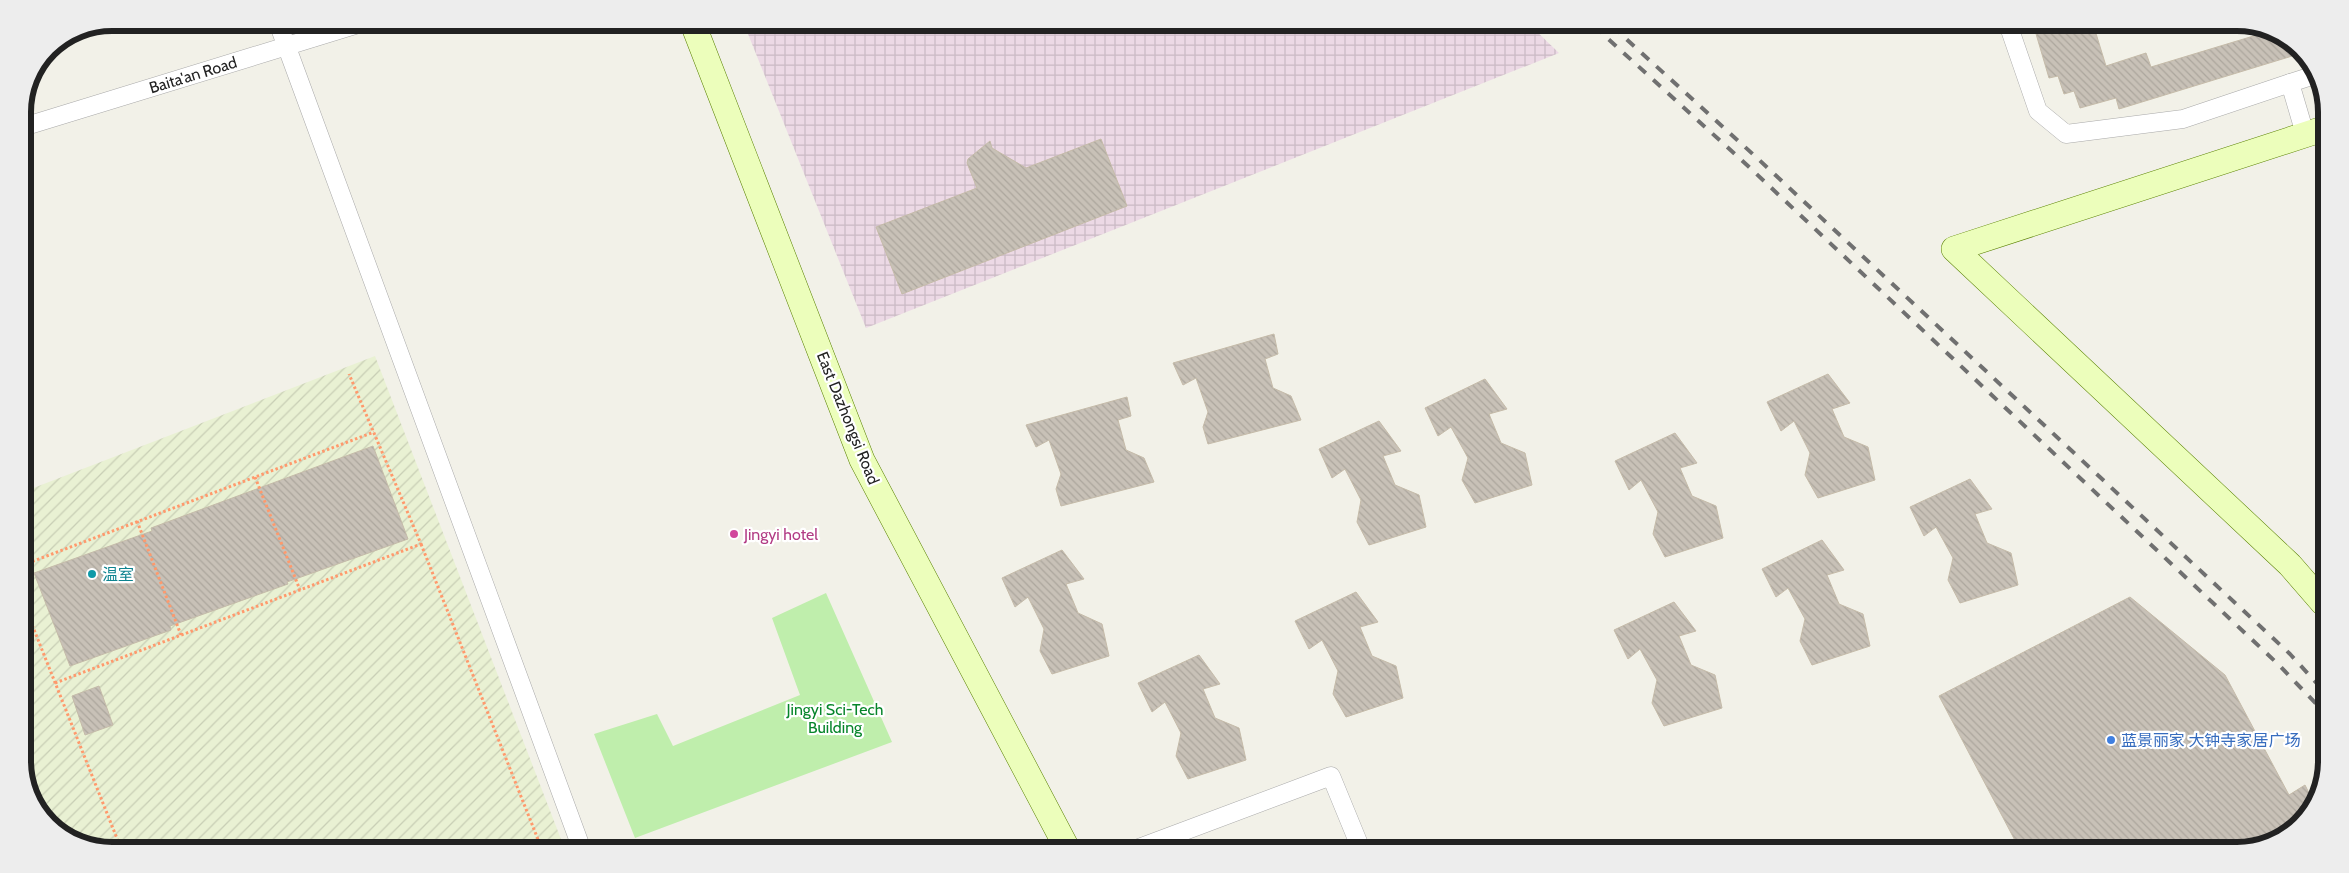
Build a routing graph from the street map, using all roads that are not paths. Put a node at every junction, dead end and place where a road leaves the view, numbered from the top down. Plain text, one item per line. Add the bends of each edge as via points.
1 (281, 31) edge
2 (336, 31) edge
3 (696, 31) edge
4 (2010, 31) edge
5 (286, 46) junction
6 (2309, 77) edge
7 (2290, 83) junction
8 (31, 125) edge
9 (2316, 131) edge
10 (2318, 597) edge
11 (579, 842) edge
12 (1064, 842) edge
13 (1155, 842) edge
14 (1358, 842) edge

1 - 5 street
2 - 5 street, Baita'an Road
3 - 12 street, East Dazhongsi Road via 862,460
4 - 7 street via 2038,111 2066,134 2183,119
5 - 8 street, Baita'an Road
5 - 11 street
6 - 7 street
7 - 9 street
9 - 10 street via 1954,249 2290,565
13 - 14 street via 1331,776

